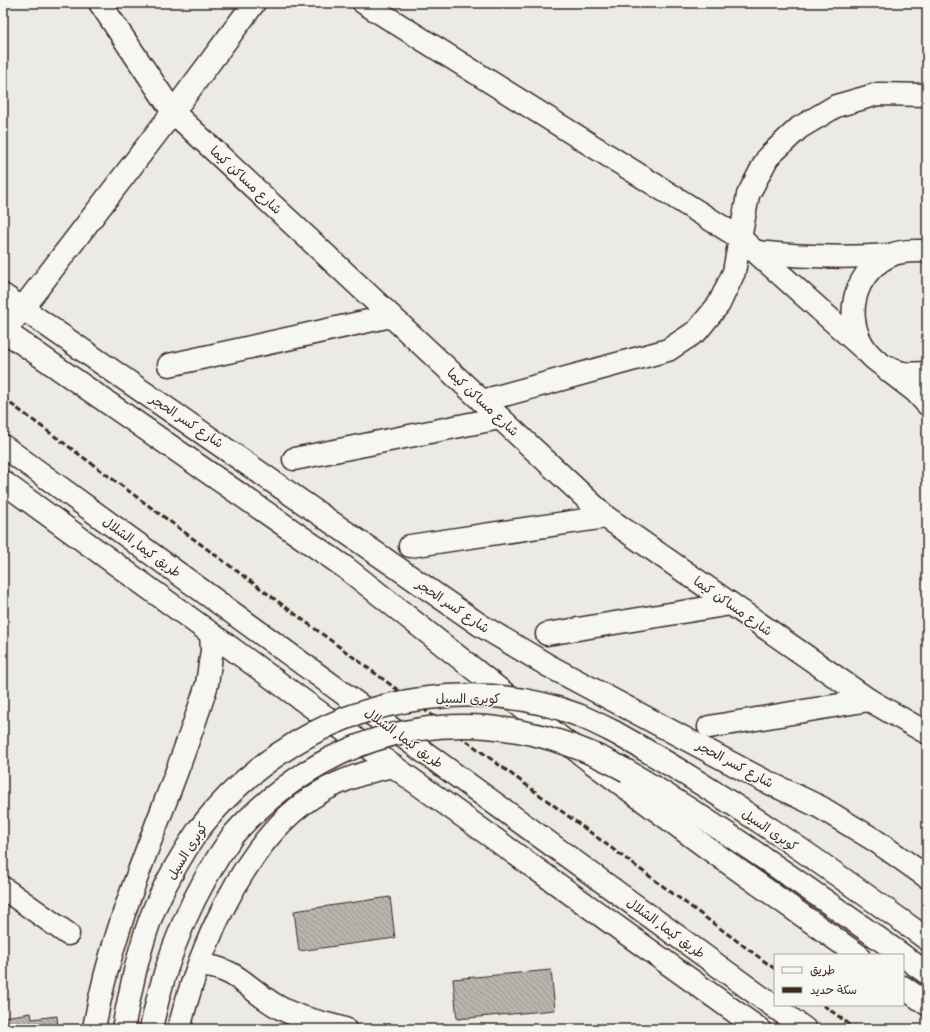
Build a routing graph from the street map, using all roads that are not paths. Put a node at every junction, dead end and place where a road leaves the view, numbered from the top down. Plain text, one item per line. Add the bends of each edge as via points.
1 (100, 3) edge
2 (254, 3) edge
3 (364, 3) edge
4 (927, 95) edge
5 (173, 112) junction
6 (740, 238) junction
7 (927, 239) edge
8 (927, 251) edge
9 (757, 252) junction
10 (897, 253) junction
11 (3, 295) edge
12 (22, 308) junction
13 (391, 316) junction
14 (4, 330) edge
15 (874, 358) junction
16 (169, 365) dead end
17 (927, 373) edge
18 (482, 401) junction
19 (927, 404) edge
20 (500, 418) junction
21 (3, 446) edge
22 (294, 459) dead end
23 (3, 482) edge
24 (606, 517) junction
25 (410, 546) dead end
26 (731, 604) junction
27 (211, 634) junction
28 (547, 634) dead end
29 (869, 700) junction
30 (709, 726) dead end
31 (927, 732) edge
32 (392, 766) junction
33 (927, 877) edge
34 (3, 888) edge
35 (68, 934) dead end
36 (927, 939) edge
37 (857, 954) edge
38 (901, 954) edge
39 (904, 956) edge
40 (198, 965) junction
41 (927, 973) edge
42 (904, 988) edge
43 (927, 1004) edge
44 (94, 1029) edge
45 (123, 1029) edge
46 (151, 1029) edge
47 (179, 1029) edge
48 (345, 1029) edge
49 (759, 1029) edge
50 (805, 1029) edge

1 - 5 main road, شارع مساكن كيما
2 - 5 main road
3 - 6 main road
4 - 6 main road via 878,94 836,106 799,128 768,157 748,196
5 - 12 main road
5 - 13 main road, شارع مساكن كيما
6 - 9 main road
6 - 18 main road via 734,272 719,304 697,331 668,350
7 - 10 main road
8 - 10 main road
9 - 10 main road via 847,258
9 - 15 main road
10 - 15 main road via 875,265 862,279 854,297 852,316 856,335
11 - 12 main road, شارع كسر الحجر
12 - 14 main road
12 - 33 main road, شارع كسر الحجر via 480,625 549,666 761,779 820,807 876,840
13 - 16 main road
13 - 18 main road, شارع مساكن كيما
14 - 37 main road via 346,568 590,760 706,847
15 - 17 main road via 903,373
15 - 19 main road
18 - 20 main road, شارع مساكن كيما
20 - 22 main road
20 - 24 main road, شارع مساكن كيما
21 - 50 main road, طريق كيما, الشلال
23 - 27 main road
24 - 25 main road
24 - 26 main road, شارع مساكن كيما
26 - 28 main road
26 - 29 main road, شارع مساكن كيما
27 - 32 main road
27 - 44 main road via 207,684 131,892
29 - 30 main road
29 - 31 main road, شارع مساكن كيما
32 - 40 main road via 349,777 329,787 292,813 276,829 236,885
32 - 49 main road
34 - 35 main road
36 - 45 main road, كوبرى السيل, bridge via 671,763 614,732 579,715 552,707 496,697 440,697 384,706 330,725 280,752 236,787 216,807 182,855 155,908 135,971
38 - 46 main road, bridge via 680,802 602,757 547,736 519,730 461,725 404,732 348,749 297,776 252,813 233,835 208,872 186,912 164,974
39 - 41 main road
40 - 47 main road
40 - 48 main road via 224,969 286,1011
42 - 43 main road

